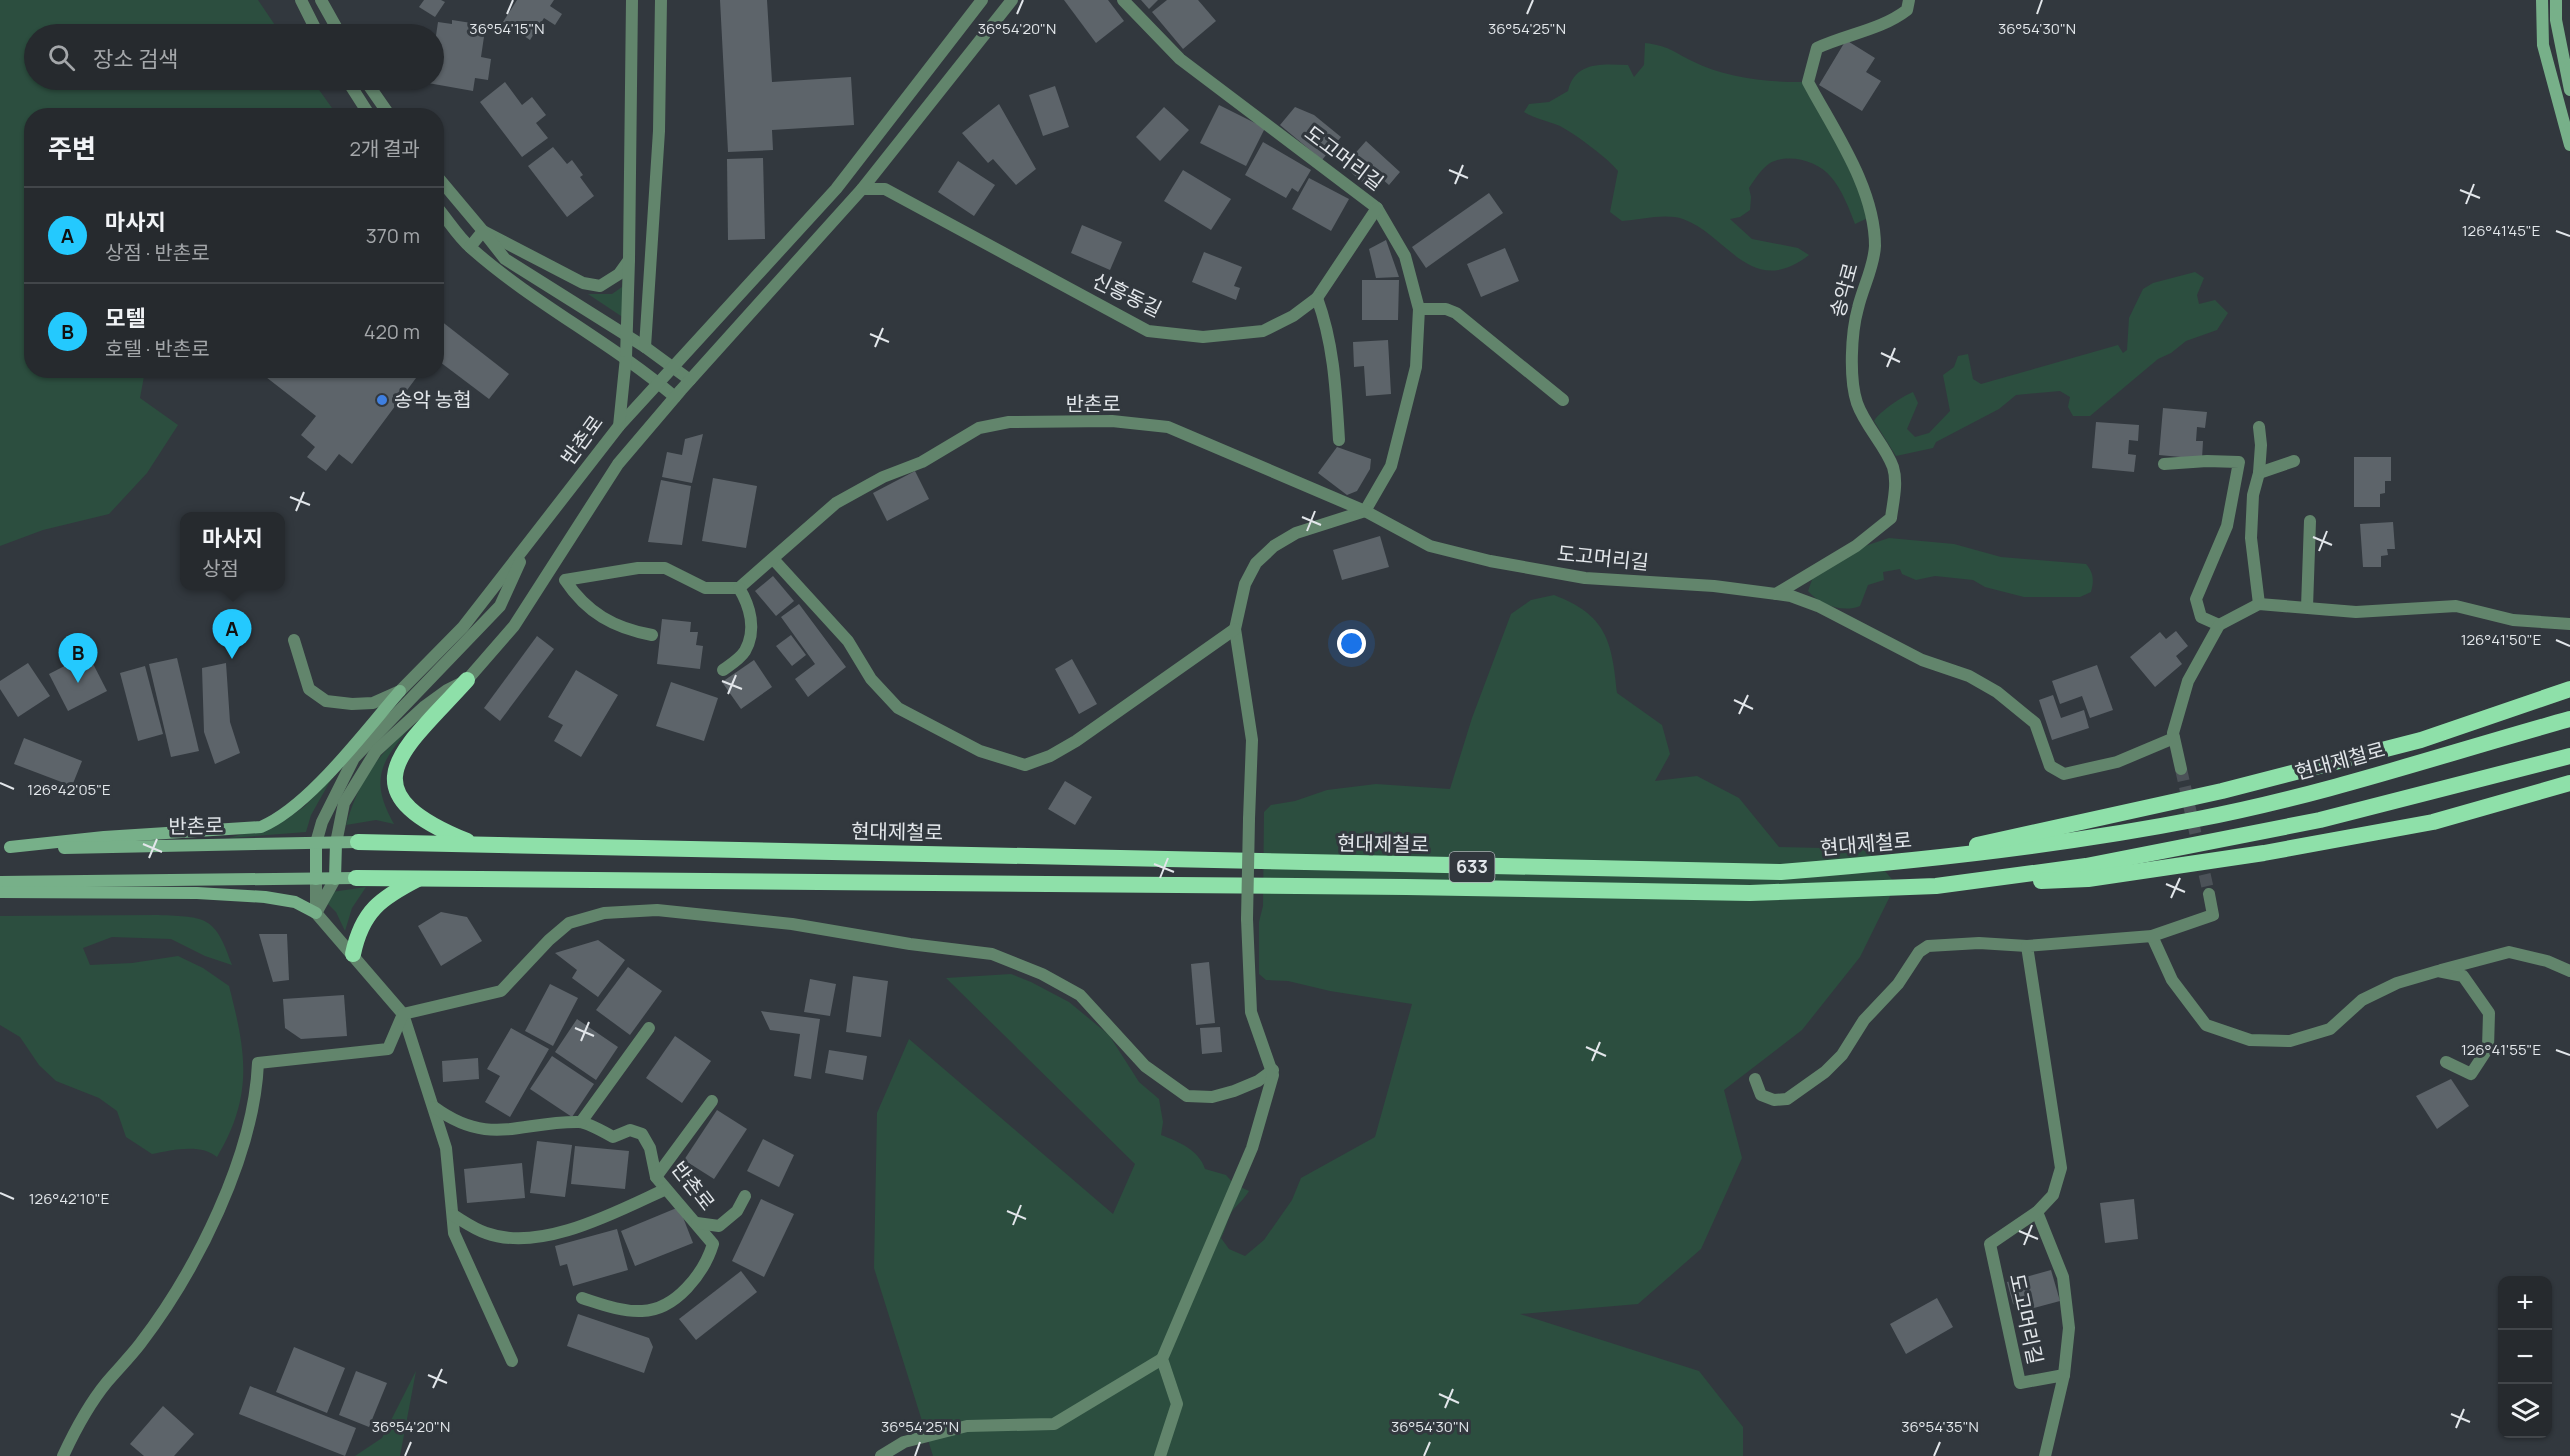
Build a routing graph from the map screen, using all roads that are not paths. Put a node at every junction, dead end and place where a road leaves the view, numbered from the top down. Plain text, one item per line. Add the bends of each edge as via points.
1 (301, 0) edge
2 (321, 0) edge
3 (632, 0) edge
4 (661, 0) edge
5 (981, 0) edge
6 (1012, 0) edge
7 (1124, 0) edge
8 (1909, 0) edge
9 (2542, 0) edge
10 (2556, 0) edge
11 (313, 24) edge
12 (334, 24) edge
13 (2567, 68) edge
14 (353, 90) edge
15 (372, 90) edge
16 (2570, 90) edge
17 (365, 108) edge
18 (384, 108) edge
19 (2570, 145) edge
20 (444, 185) edge
21 (862, 189) junction
22 (1377, 208) junction
23 (444, 216) edge
24 (483, 231) junction
25 (470, 247) junction
26 (628, 260) junction
27 (1317, 298) junction
28 (1419, 309) junction
29 (626, 335) junction
30 (645, 347) junction
31 (626, 357) junction
32 (674, 367) junction
33 (690, 380) junction
34 (658, 383) junction
35 (675, 397) junction
36 (1563, 399) dead end
37 (619, 426) junction
38 (2259, 427) dead end
39 (1339, 440) dead end
40 (2294, 461) dead end
41 (2164, 464) dead end
42 (2259, 473) junction
43 (1365, 511) junction
44 (2310, 521) dead end
45 (530, 542) junction
46 (774, 560) junction
47 (739, 588) junction
48 (1776, 594) junction
49 (2259, 604) junction
50 (2307, 607) junction
51 (2570, 624) edge
52 (2219, 625) junction
53 (1235, 629) junction
54 (652, 635) dead end
55 (294, 640) dead end
56 (723, 670) dead end
57 (467, 680) junction
58 (2570, 689) edge
59 (400, 692) junction
60 (2570, 719) edge
61 (2174, 738) junction
62 (2570, 756) edge
63 (2181, 769) tunnel mouth
64 (2570, 783) edge
65 (358, 842) joint
66 (316, 843) junction
67 (336, 843) junction
68 (476, 844) junction
69 (5, 846) edge
70 (1890, 864) junction
71 (356, 878) joint
72 (316, 879) junction
73 (335, 879) junction
74 (420, 879) junction
75 (0, 882) edge
76 (1936, 886) junction
77 (0, 892) edge
78 (2209, 894) tunnel mouth
79 (316, 913) junction
80 (2152, 936) junction
81 (2027, 946) junction
82 (353, 954) junction
83 (2438, 971) junction
84 (2570, 971) edge
85 (403, 1014) junction
86 (649, 1028) dead end
87 (2446, 1062) dead end
88 (1273, 1070) junction
89 (1755, 1079) dead end
90 (712, 1101) dead end
91 (434, 1107) junction
92 (581, 1122) junction
93 (656, 1177) junction
94 (666, 1189) junction
95 (745, 1196) dead end
96 (2037, 1212) junction
97 (453, 1215) junction
98 (697, 1223) junction
99 (582, 1298) dead end
100 (1162, 1359) junction
101 (512, 1361) dead end
102 (2064, 1375) junction
103 (63, 1456) edge
104 (880, 1456) edge
105 (1160, 1456) edge
106 (2045, 1456) edge

1 - 11 street
2 - 12 street
3 - 26 street
4 - 30 street via 659,131
5 - 32 street via 836,189
6 - 21 street
7 - 22 street, 도고머리길 via 1180,59
8 - 48 street, 송악로 via 1907,10 1893,20 1817,48 1808,82 1864,193 1874,234 1875,249 1854,327 1852,360 1857,403 1893,468 1891,518 1856,546
9 - 19 main road via 2543,45
10 - 13 main road via 2556,20
13 - 16 main road
14 - 17 street
15 - 18 street
20 - 24 street
21 - 27 street, 신흥동길 via 885,189 1148,331 1203,338 1263,331
21 - 33 street
22 - 27 street, 신흥동길
22 - 28 street, 도고머리길 via 1405,256
23 - 25 street
24 - 25 street
24 - 26 street via 584,284 600,286 619,274
24 - 29 street via 506,259
25 - 31 street via 541,302
26 - 29 street, 반촌로
27 - 39 street via 1333,356
28 - 36 street via 1456,313
28 - 43 street, 도고머리길 via 1416,367 1391,466
29 - 30 street
29 - 31 street, 반촌로
30 - 32 street
31 - 34 street
31 - 37 street, 반촌로
32 - 33 street
32 - 34 street
33 - 35 street
34 - 35 street
34 - 37 street
35 - 57 street via 618,464 514,626
37 - 45 street, 반촌로
38 - 42 street
40 - 42 street
41 - 52 street via 2239,462 2227,526 2196,599 2201,617
42 - 49 street via 2253,495 2251,538
43 - 46 street, 반촌로 via 1168,427 1112,421 1010,422 979,428 922,462 852,493
43 - 48 street, 도고머리길 via 1430,546 1491,561 1585,578
43 - 53 street via 1296,533 1274,546 1256,563 1245,584
44 - 50 street
45 - 59 street, 반촌로 via 463,627
45 - 66 street via 500,606 354,758 322,822
46 - 47 street, 반촌로
46 - 53 street via 848,641 871,679 898,708 980,751 1024,765 1076,741
47 - 54 street via 705,588 665,568 638,568 565,580 593,612
47 - 56 street via 749,604 749,633 745,651
48 - 61 street, 도고머리길 via 1818,606 1912,656 1969,676 1997,692 2035,723 2050,765 2064,774 2117,762
49 - 50 street
49 - 52 street
50 - 51 street via 2356,612 2456,606 2513,620
52 - 61 street via 2188,681
53 - 88 street, bridge via 1252,740 1247,919 1251,1012
55 - 59 street via 309,688 326,702 352,705
57 - 67 street via 425,706 376,751 344,803
57 - 68 highway via 403,751 394,767 393,779 395,790 412,809 451,834
58 - 70 highway via 2421,740 2233,788
59 - 69 main road via 304,798 279,819 261,827
60 - 70 highway, 현대제철로 / 633 via 2355,781 2200,819 2008,851
61 - 63 street
62 - 76 highway, 633 via 2320,820 2086,866
64 - 76 highway via 2433,822 2264,853 2088,879
65 - 67 main road, 반촌로 / 633
65 - 68 highway, 현대제철로 / 633
66 - 67 main road, 반촌로 / 633
66 - 69 main road, 반촌로 / 633
66 - 72 main road
67 - 73 main road
68 - 70 highway, 현대제철로 / 633 via 1758,871
71 - 73 main road, 633
71 - 74 highway, 633
72 - 73 main road, 633
72 - 75 main road, 633
72 - 79 street
73 - 79 street
74 - 76 highway, 633 via 1750,893
74 - 82 highway via 374,907 357,935
77 - 79 main road via 254,896 296,902
78 - 80 street via 2213,915
79 - 82 street
80 - 81 street
80 - 83 street via 2172,980 2206,1025 2250,1040 2290,1041 2330,1029 2362,1000 2397,983
81 - 89 street via 1928,946 1914,958 1898,984 1864,1020 1842,1055 1825,1072 1787,1099 1761,1095
81 - 96 street via 2061,1168 2054,1195
82 - 85 street
83 - 84 street via 2509,952
83 - 87 street via 2463,976 2489,1013 2488,1048 2471,1074
85 - 88 street via 501,991 569,923 604,913 657,910 792,924 992,954 1080,995 1145,1066 1187,1096 1212,1097 1234,1091
85 - 91 street
85 - 103 street via 388,1049 258,1063 257,1092 248,1127 205,1240 178,1292 106,1383
86 - 92 street
88 - 100 street via 1252,1148
90 - 93 street
91 - 92 street via 454,1122 489,1131
91 - 97 street via 446,1148
92 - 93 street, 반촌로 via 613,1137 630,1130 642,1134 650,1148
93 - 94 street, 반촌로
94 - 97 street via 588,1224 516,1239 485,1233
94 - 98 street, 반촌로
95 - 98 street via 737,1211 719,1226
96 - 102 street via 2063,1277 2069,1328
96 - 102 street, 도고머리길 via 1990,1244 2020,1383
97 - 101 street via 454,1233
98 - 99 street, 반촌로 via 713,1244 707,1262 692,1285 669,1301 644,1311 619,1309
100 - 104 street via 1054,1424 967,1426 904,1442
100 - 105 street via 1177,1404
102 - 106 street, 도고머리길

